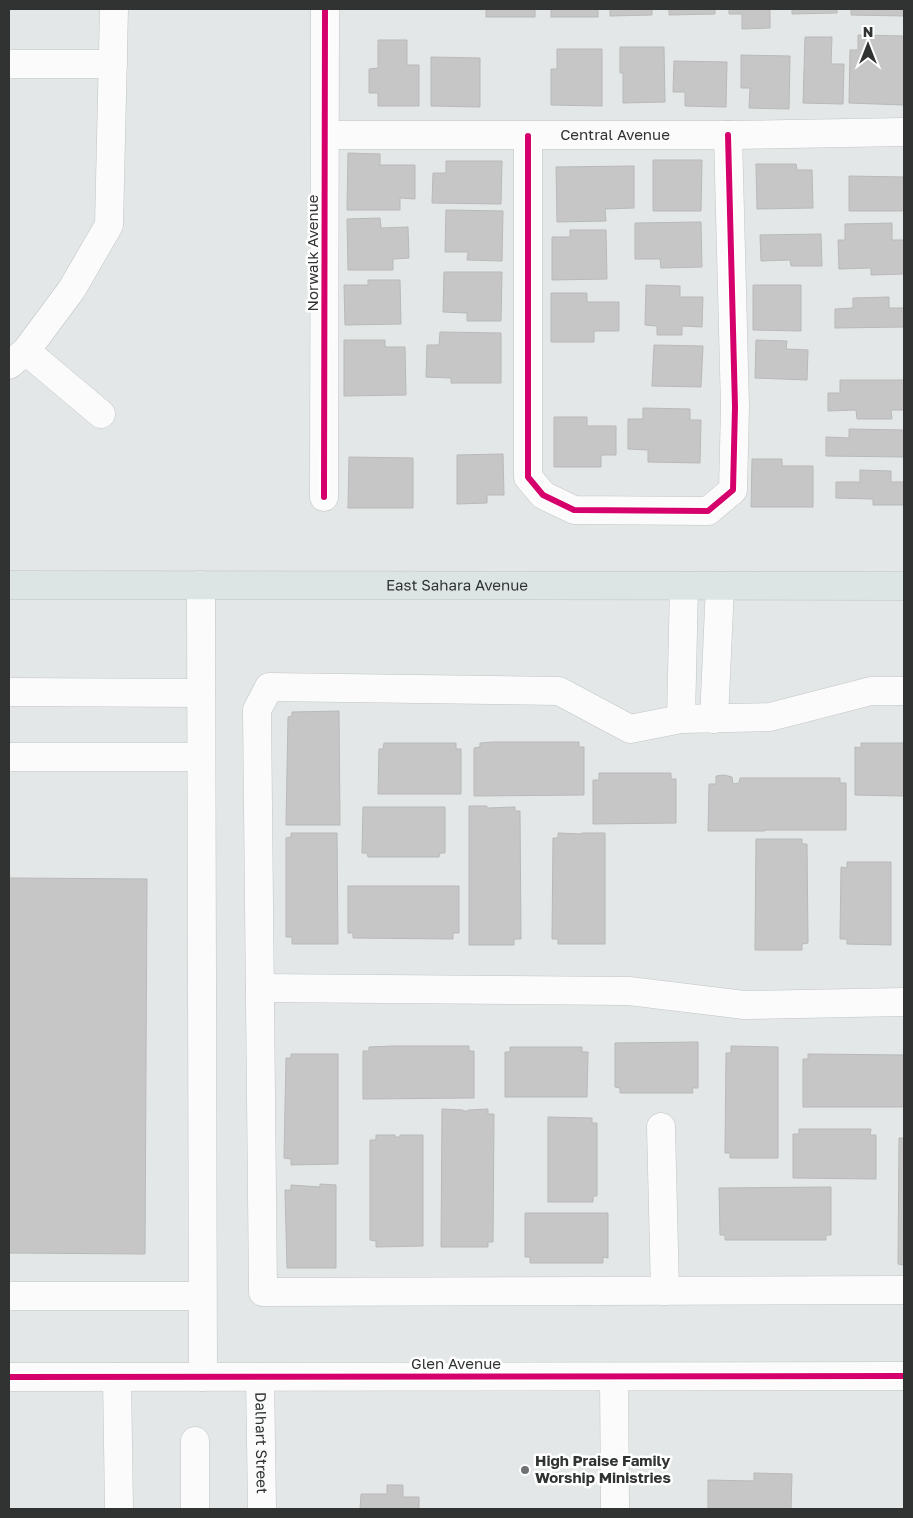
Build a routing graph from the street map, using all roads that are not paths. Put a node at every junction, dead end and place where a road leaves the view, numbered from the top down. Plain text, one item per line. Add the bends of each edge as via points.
1 (114, 9) edge
2 (324, 9) edge
3 (9, 64) edge
4 (113, 64) junction
5 (904, 132) edge
6 (326, 135) junction
7 (728, 135) junction
8 (528, 136) junction
9 (18, 358) edge
10 (101, 414) dead end
11 (324, 497) dead end
12 (9, 584) edge
13 (201, 585) junction
14 (684, 586) junction
15 (720, 586) junction
16 (904, 586) edge
17 (904, 691) edge
18 (9, 692) edge
19 (201, 693) junction
20 (681, 719) junction
21 (714, 719) junction
22 (9, 757) edge
23 (201, 757) junction
24 (260, 988) junction
25 (904, 1002) edge
26 (661, 1127) dead end
27 (904, 1290) edge
28 (665, 1291) junction
29 (9, 1296) edge
30 (202, 1296) junction
31 (614, 1376) junction
32 (904, 1376) edge
33 (9, 1377) edge
34 (117, 1377) junction
35 (203, 1377) junction
36 (260, 1377) junction
37 (195, 1441) dead end
38 (119, 1509) edge
39 (195, 1509) edge
40 (262, 1509) edge
41 (615, 1509) edge

1 - 4 street
2 - 6 street, Norwalk Avenue
3 - 4 street
4 - 9 street via 109,226 72,289
5 - 7 street, Central Avenue
6 - 8 street, Central Avenue
6 - 11 street, Norwalk Avenue
7 - 8 street, Central Avenue
7 - 8 street via 735,407 732,490 708,511 574,510 543,495 528,476
9 - 10 street
12 - 13 main road, East Sahara Avenue
13 - 14 main road, East Sahara Avenue
13 - 19 street
14 - 15 main road, East Sahara Avenue
14 - 20 street
15 - 16 main road, East Sahara Avenue
15 - 21 street
17 - 21 street via 871,691 770,717
18 - 19 street
19 - 23 street
20 - 21 street
20 - 24 street via 630,729 559,691 269,687 257,710
22 - 23 street
23 - 30 street
24 - 25 street via 629,991 744,1005
24 - 28 street via 263,1292
26 - 28 street
27 - 28 street
29 - 30 street
30 - 35 street
31 - 32 street, Glen Avenue
31 - 36 street, Glen Avenue
31 - 41 street
33 - 34 street, Glen Avenue
34 - 35 street, Glen Avenue
34 - 38 street
35 - 36 street, Glen Avenue
36 - 40 street, Dalhart Street
37 - 39 street

